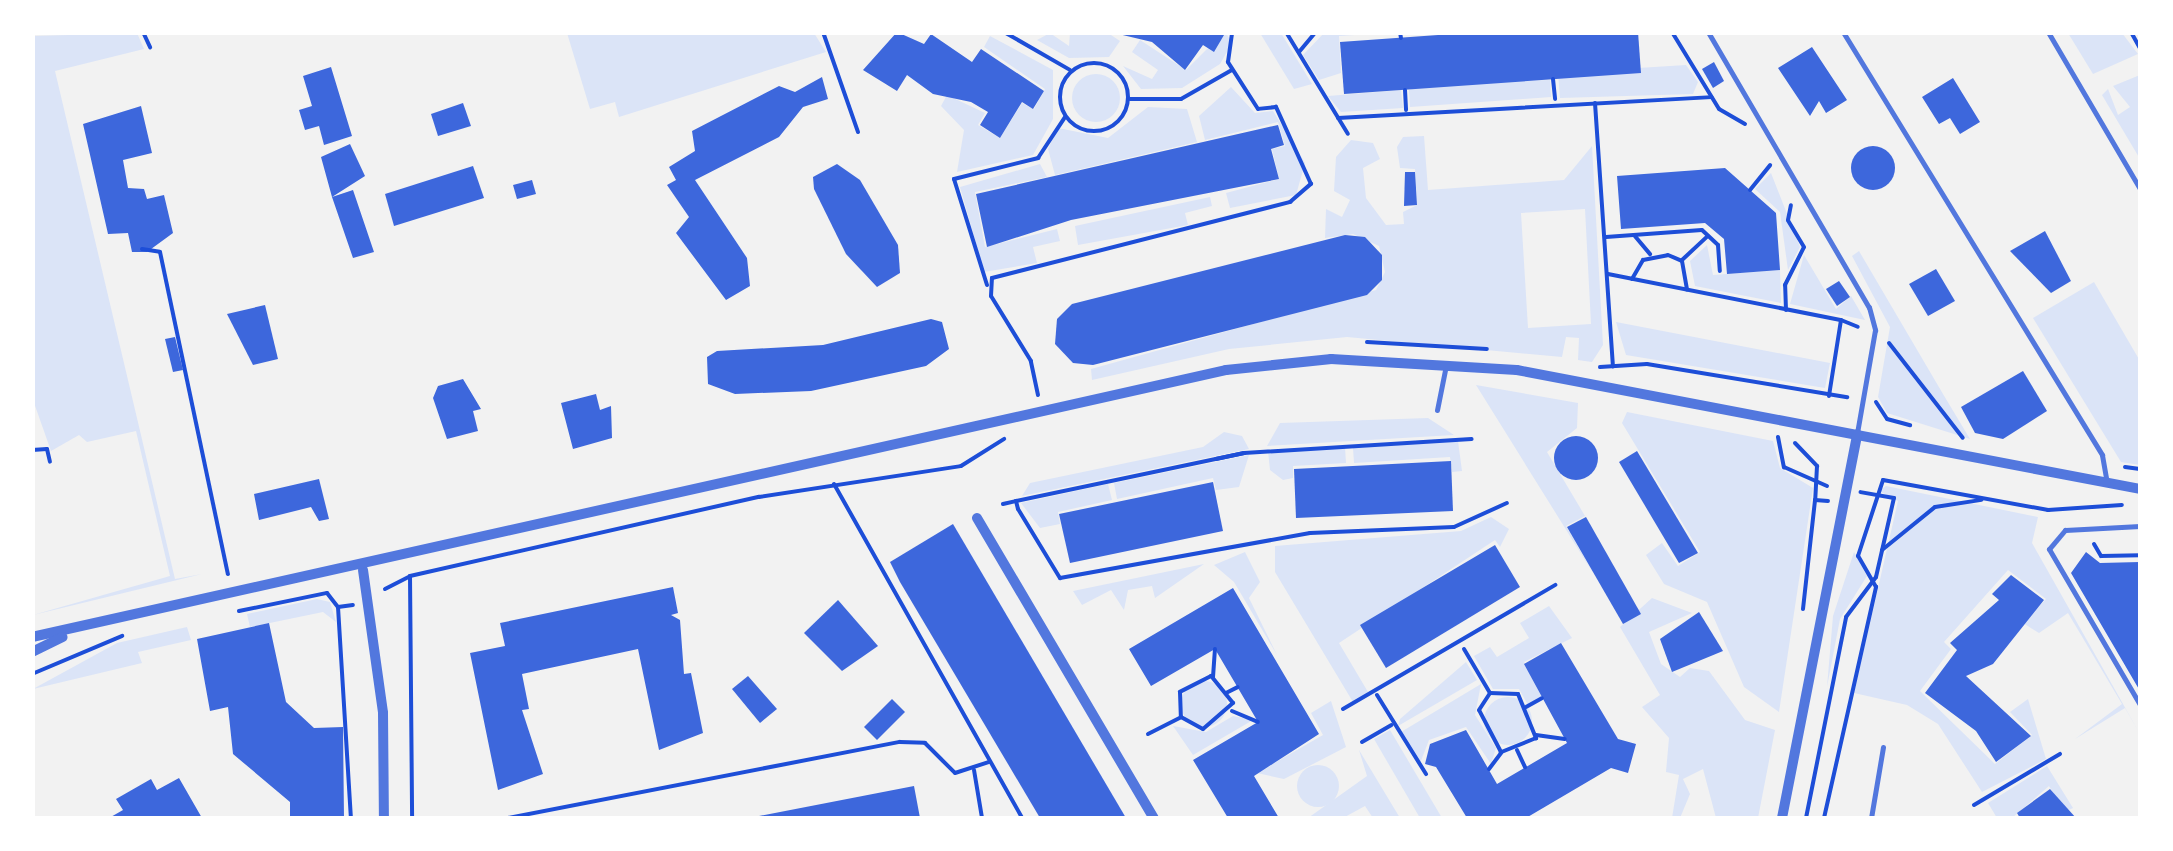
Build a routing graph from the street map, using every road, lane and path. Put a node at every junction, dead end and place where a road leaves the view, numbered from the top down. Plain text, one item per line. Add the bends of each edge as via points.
1 (143, 32) edge
2 (823, 32) edge
3 (1004, 32) edge
4 (1232, 32) edge
5 (1286, 32) edge
6 (1316, 32) edge
7 (1672, 32) edge
8 (1708, 32) edge
9 (1843, 32) edge
10 (2048, 32) edge
11 (2130, 32) edge
12 (150, 47) dead end
13 (2140, 48) edge
14 (1298, 53) junction
15 (1232, 70) junction
16 (1072, 72) junction
17 (1553, 79) dead end
18 (1404, 90) dead end
19 (1711, 96) junction
20 (1128, 99) junction
21 (1555, 101) junction
22 (1595, 103) junction
23 (1406, 110) junction
24 (1065, 118) junction
25 (1338, 118) junction
26 (858, 132) dead end
27 (1348, 134) dead end
28 (1755, 138) dead end
29 (1763, 152) dead end
30 (1770, 165) junction
31 (1778, 177) dead end
32 (2140, 188) edge
33 (1785, 189) dead end
34 (1750, 190) dead end
35 (1634, 235) junction
36 (1606, 236) junction
37 (1708, 236) junction
38 (142, 249) dead end
39 (1651, 256) junction
40 (1682, 260) junction
41 (1720, 272) dead end
42 (1608, 274) junction
43 (1632, 279) junction
44 (988, 286) junction
45 (1687, 290) junction
46 (1786, 310) junction
47 (1841, 320) junction
48 (1875, 335) junction
49 (1361, 342) dead end
50 (1496, 350) dead end
51 (1446, 362) junction
52 (1613, 366) junction
53 (1593, 367) dead end
54 (1802, 392) junction
55 (1053, 394) dead end
56 (1829, 396) junction
57 (1038, 398) junction
58 (1864, 400) junction
59 (1021, 402) dead end
60 (1436, 410) dead end
61 (1796, 420) junction
62 (1922, 429) dead end
63 (1761, 434) dead end
64 (1857, 434) junction
65 (1940, 434) dead end
66 (1018, 436) dead end
67 (1472, 439) dead end
68 (1790, 442) junction
69 (32, 450) edge
70 (1244, 452) junction
71 (1216, 458) dead end
72 (50, 462) dead end
73 (2105, 464) junction
74 (2140, 469) edge
75 (834, 484) junction
76 (2108, 485) junction
77 (2140, 489) edge
78 (1815, 500) junction
79 (1986, 500) junction
80 (1016, 501) junction
81 (1507, 502) dead end
82 (1003, 504) dead end
83 (1844, 504) junction
84 (2140, 507) edge
85 (1870, 508) junction
86 (978, 518) dead end
87 (2140, 526) edge
88 (2085, 527) junction
89 (1882, 550) dead end
90 (2140, 555) edge
91 (363, 570) junction
92 (246, 575) dead end
93 (410, 576) junction
94 (231, 578) junction
95 (215, 582) dead end
96 (1555, 585) dead end
97 (368, 601) junction
98 (338, 608) junction
99 (229, 612) dead end
100 (1803, 614) dead end
101 (75, 631) junction
102 (132, 632) dead end
103 (32, 637) edge
104 (1215, 649) dead end
105 (1464, 649) dead end
106 (32, 652) edge
107 (32, 674) edge
108 (1212, 676) junction
109 (1238, 687) dead end
110 (1226, 692) junction
111 (1490, 692) junction
112 (1377, 694) dead end
113 (1542, 698) dead end
114 (2140, 705) edge
115 (1526, 708) junction
116 (1232, 710) junction
117 (1343, 710) dead end
118 (1181, 716) junction
119 (1258, 722) dead end
120 (1391, 724) junction
121 (1148, 734) dead end
122 (1536, 734) junction
123 (1565, 739) dead end
124 (1362, 742) dead end
125 (1883, 746) dead end
126 (1516, 750) junction
127 (1502, 752) junction
128 (2060, 754) dead end
129 (989, 762) junction
130 (1526, 767) dead end
131 (974, 770) junction
132 (1489, 770) dead end
133 (1426, 774) dead end
134 (1901, 804) dead end
135 (1974, 805) dead end
136 (1899, 816) edge
137 (352, 818) edge
138 (384, 818) edge
139 (412, 818) edge
140 (508, 818) edge
141 (982, 818) edge
142 (1022, 818) edge
143 (1154, 818) edge
144 (1782, 818) edge
145 (1824, 818) edge
146 (1871, 818) edge
147 (1918, 818) edge

1 - 12 path
2 - 26 path
3 - 16 path
4 - 15 path
5 - 14 path
6 - 14 path
7 - 19 path
8 - 48 lane via 1869,307
9 - 73 lane
10 - 32 lane
11 - 13 path
14 - 25 path
15 - 20 path via 1181,98
15 - 44 path via 1258,109 1276,106 1311,169 1304,194 992,278
16 - 20 path via 1108,66
16 - 24 path via 1061,89
17 - 21 path
18 - 23 path
19 - 22 path
19 - 28 path
20 - 24 path via 1101,131
21 - 22 path
21 - 23 path
22 - 36 path
23 - 25 path
24 - 44 path via 1038,158 954,179 969,250
25 - 27 path
29 - 30 path
30 - 31 path
30 - 34 path
33 - 46 path via 1788,220 1804,247 1784,285
35 - 36 path
35 - 37 path
35 - 39 path
36 - 42 path
37 - 40 path
37 - 41 path
38 - 94 path via 160,252 187,365 188,415
39 - 40 path
39 - 43 path
40 - 45 path
42 - 43 path
42 - 52 path
43 - 45 path
44 - 57 path via 1032,361
45 - 46 path
46 - 47 path
47 - 48 path
47 - 56 path
48 - 58 lane
48 - 65 path via 1966,441
49 - 50 path
51 - 60 lane
51 - 61 street
51 - 91 street via 1332,359 1226,370
52 - 53 path
52 - 54 path
54 - 56 path
54 - 61 path
55 - 57 path
56 - 58 path
57 - 59 path
58 - 62 path
58 - 64 lane
61 - 64 street
61 - 68 path
63 - 68 path
64 - 76 street
64 - 83 street
66 - 75 path via 961,466
67 - 70 path
68 - 78 path via 1817,466
69 - 72 path via 47,449
70 - 71 path
70 - 80 path
73 - 74 path
73 - 76 lane
75 - 93 path
75 - 129 path
76 - 77 street
78 - 83 path
78 - 100 path
79 - 84 path via 2048,510
79 - 85 path via 1901,478 1883,480
79 - 89 path via 1935,507
80 - 81 path via 1060,578 1310,533 1454,527
80 - 82 path
83 - 85 path
83 - 144 street
85 - 145 path via 1858,556 1876,587
86 - 143 street
87 - 88 lane
88 - 90 path via 2101,556
88 - 114 lane via 2058,534 2050,552
91 - 97 street
91 - 101 street
92 - 94 path
93 - 97 path
93 - 139 path
94 - 95 path
96 - 117 path
97 - 98 path
97 - 138 street
98 - 99 path via 327,593
98 - 137 path
101 - 103 street
101 - 106 street
102 - 107 path
104 - 108 path
105 - 111 path
108 - 110 path
108 - 118 path via 1180,692
109 - 110 path
110 - 116 path
111 - 115 path via 1514,691
111 - 127 path via 1479,710
112 - 120 path
113 - 115 path
115 - 122 path
116 - 118 path via 1204,729
116 - 119 path
118 - 121 path
120 - 124 path
120 - 133 path
122 - 123 path
122 - 126 path
125 - 146 lane
126 - 127 path
126 - 130 path
127 - 132 path
128 - 135 path
129 - 131 path
129 - 142 path
131 - 140 path via 955,773 925,743 900,742
131 - 141 path
134 - 136 path
136 - 147 path

